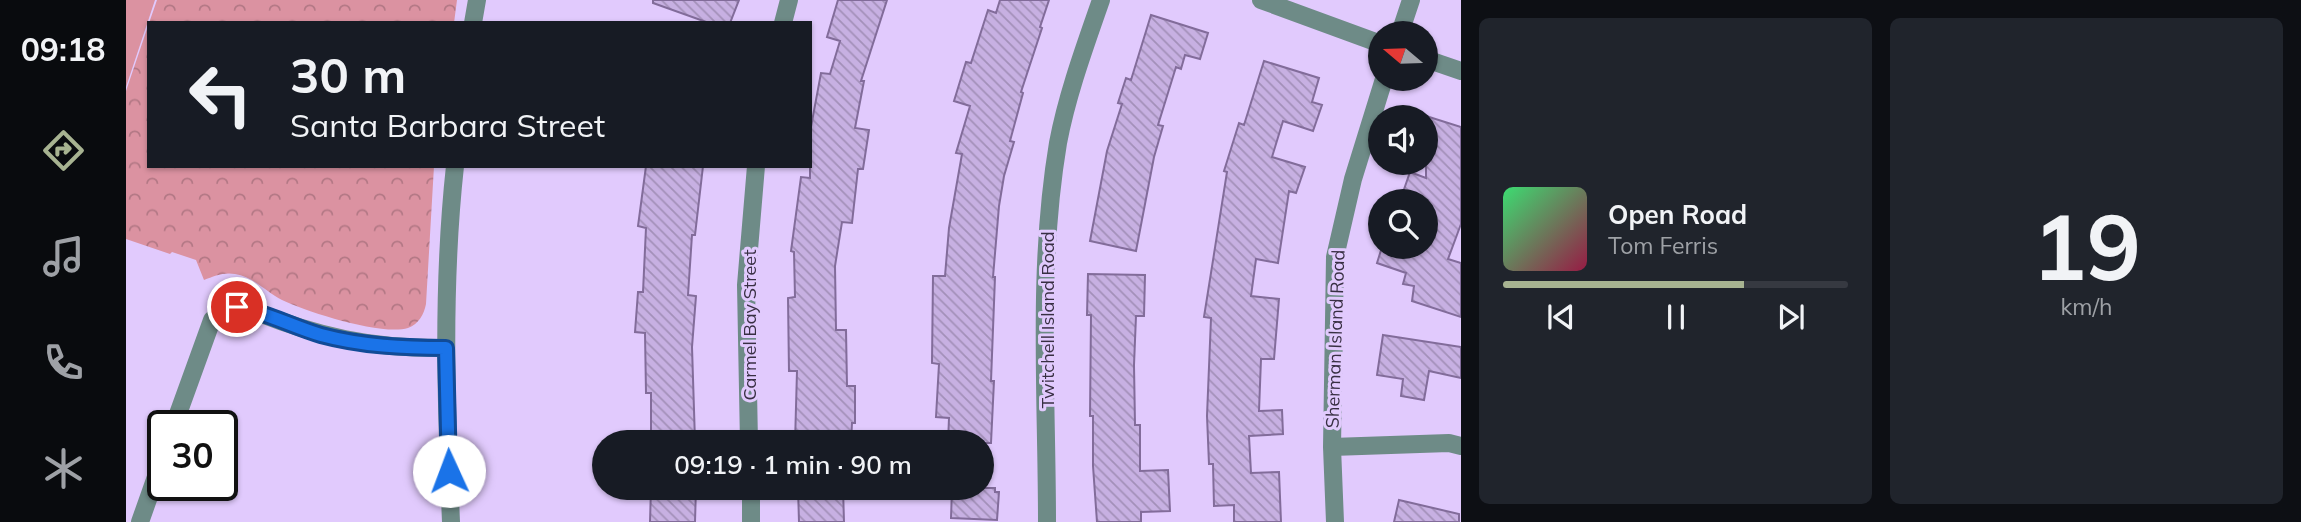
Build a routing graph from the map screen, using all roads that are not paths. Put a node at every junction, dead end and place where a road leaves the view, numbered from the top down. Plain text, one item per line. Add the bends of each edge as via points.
1 (477, 0) edge
2 (789, 0) edge
3 (1101, 0) edge
4 (1261, 0) edge
5 (1411, 0) edge
6 (473, 21) edge
7 (784, 21) edge
8 (1403, 21) edge
9 (1368, 39) edge
10 (1438, 64) edge
11 (1461, 71) edge
12 (1380, 91) edge
13 (455, 168) edge
14 (756, 168) edge
15 (446, 348) junction
16 (179, 410) edge
17 (750, 430) edge
18 (1461, 446) edge
19 (1332, 447) junction
20 (751, 500) edge
21 (147, 501) edge
22 (140, 522) edge
23 (451, 522) edge
24 (751, 522) edge
25 (1047, 522) edge
26 (1335, 522) edge

1 - 6 street
2 - 7 street
3 - 25 street, Twitchell Island Road via 1059,142 1045,247
4 - 9 street
5 - 8 street
10 - 11 street
12 - 19 street, Sherman Island Road via 1335,257
13 - 15 street via 448,228
14 - 17 street, Carmel Bay Street via 746,285
15 - 16 street via 366,345 249,309 224,309 212,320
15 - 23 street
18 - 19 street
19 - 26 street, Sherman Island Road
20 - 24 street
21 - 22 street

